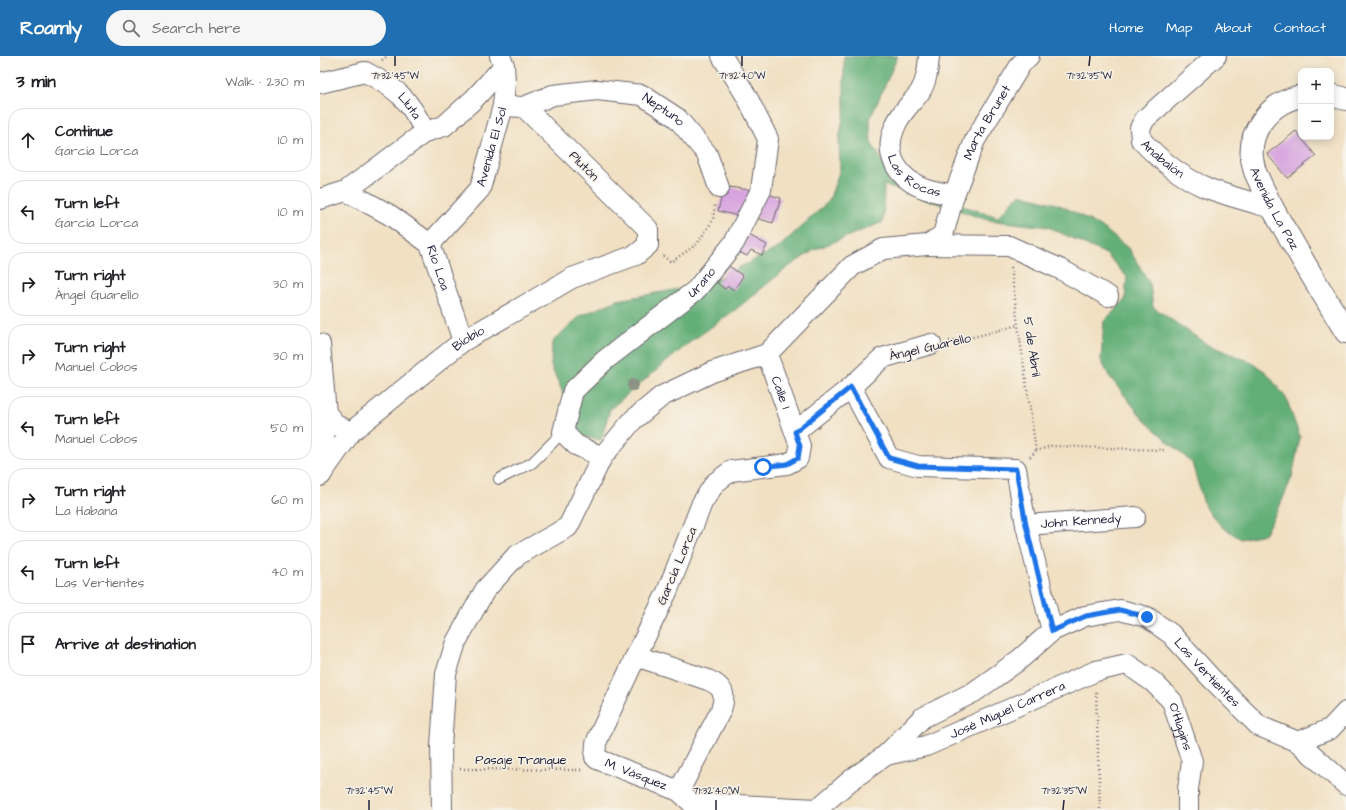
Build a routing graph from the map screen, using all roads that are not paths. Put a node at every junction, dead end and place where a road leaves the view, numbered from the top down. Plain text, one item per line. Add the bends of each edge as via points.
1 (722, 56) edge
2 (928, 56) edge
3 (1216, 56) edge
4 (1022, 59) edge
5 (502, 61) edge
6 (320, 83) edge
7 (1334, 96) edge
8 (1298, 97) edge
9 (1346, 99) edge
10 (503, 106) junction
11 (524, 107) junction
12 (425, 132) junction
13 (719, 188) road end
14 (346, 191) junction
15 (954, 195) junction
16 (320, 199) edge
17 (1272, 208) junction
18 (430, 244) junction
19 (927, 245) junction
20 (648, 246) joint
21 (1108, 296) dead end
22 (1346, 332) edge
23 (463, 340) junction
24 (320, 344) edge
25 (931, 344) road end
26 (767, 354) junction
27 (851, 387) junction
28 (326, 413) junction
29 (351, 432) junction
30 (563, 432) junction
31 (795, 432) junction
32 (602, 457) junction
33 (320, 475) edge
34 (499, 479) dead end
35 (1135, 517) dead end
36 (1026, 525) junction
37 (1052, 631) junction
38 (636, 656) junction
39 (1127, 664) joint
40 (1346, 712) edge
41 (1298, 742) junction
42 (886, 755) junction
43 (595, 757) joint
44 (1346, 785) edge
45 (687, 802) edge
46 (816, 809) edge
47 (442, 810) edge
48 (1188, 810) edge

1 - 30 street, Urano via 768,139 761,190 734,242 696,290 605,360 573,391
2 - 15 street, Las Rocas via 928,72 921,91 905,109 893,129 890,148 894,164 906,177 926,189
3 - 17 street, Anabalón via 1145,119 1140,128 1141,140 1180,173 1207,188
4 - 15 street, Marta Brunet via 975,140
5 - 10 street, Avenida El Sol via 505,82
5 - 12 street via 474,99 444,126
6 - 12 street, Lluta via 365,72 388,84 404,98
7 - 9 street
8 - 17 street, Avenida La Paz via 1276,106 1255,131 1251,150 1254,168
10 - 11 street
10 - 18 street, Avenida El Sol via 480,189
11 - 13 street, Neptuno via 553,95 597,90 642,95 677,118 707,154
11 - 20 street, Plutón via 648,229
12 - 14 street
14 - 16 street
14 - 18 street, Río Loa via 390,215
15 - 19 street, Marta Brunet via 943,235
17 - 22 street, Avenida La Paz
18 - 23 street, Río Loa
19 - 21 street via 1009,246 1060,269
19 - 26 street via 883,249 852,266
20 - 23 street, Bíobío via 636,255 572,278
23 - 29 street, Bíobío
24 - 28 street
25 - 27 street, Ángel Guarello via 882,358
26 - 31 street, Calle 1
26 - 32 street via 712,372 662,396 632,420
27 - 31 street, Ángel Guarello
27 - 36 street via 889,458 918,466 1016,469
28 - 29 street via 336,425
28 - 33 street
29 - 33 street, Bíobío
30 - 32 street via 576,445
30 - 34 lane via 532,463
31 - 38 street, García Lorca via 800,446 798,458 787,464 731,471 715,483 702,503 667,592
32 - 47 street via 568,527 516,556 485,590 456,642 446,674 441,746
35 - 36 street, John Kennedy
36 - 37 street
37 - 41 street, Las Vertientes via 1086,616 1120,610 1147,617 1171,634 1259,726
37 - 42 street, José Miguel Carrera via 1019,660 974,692 922,718
38 - 43 street, García Lorca via 598,738
38 - 45 street via 717,684 723,695 721,710
39 - 42 street, José Miguel Carrera via 1096,671 926,746
39 - 48 street, O'Higgins via 1153,682 1172,701 1192,761
40 - 41 street via 1330,729
41 - 44 street, Las Vertientes
42 - 46 street, José Miguel Carrera
43 - 45 street, M. Vásquez
45 - 46 street, M. Vásquez

